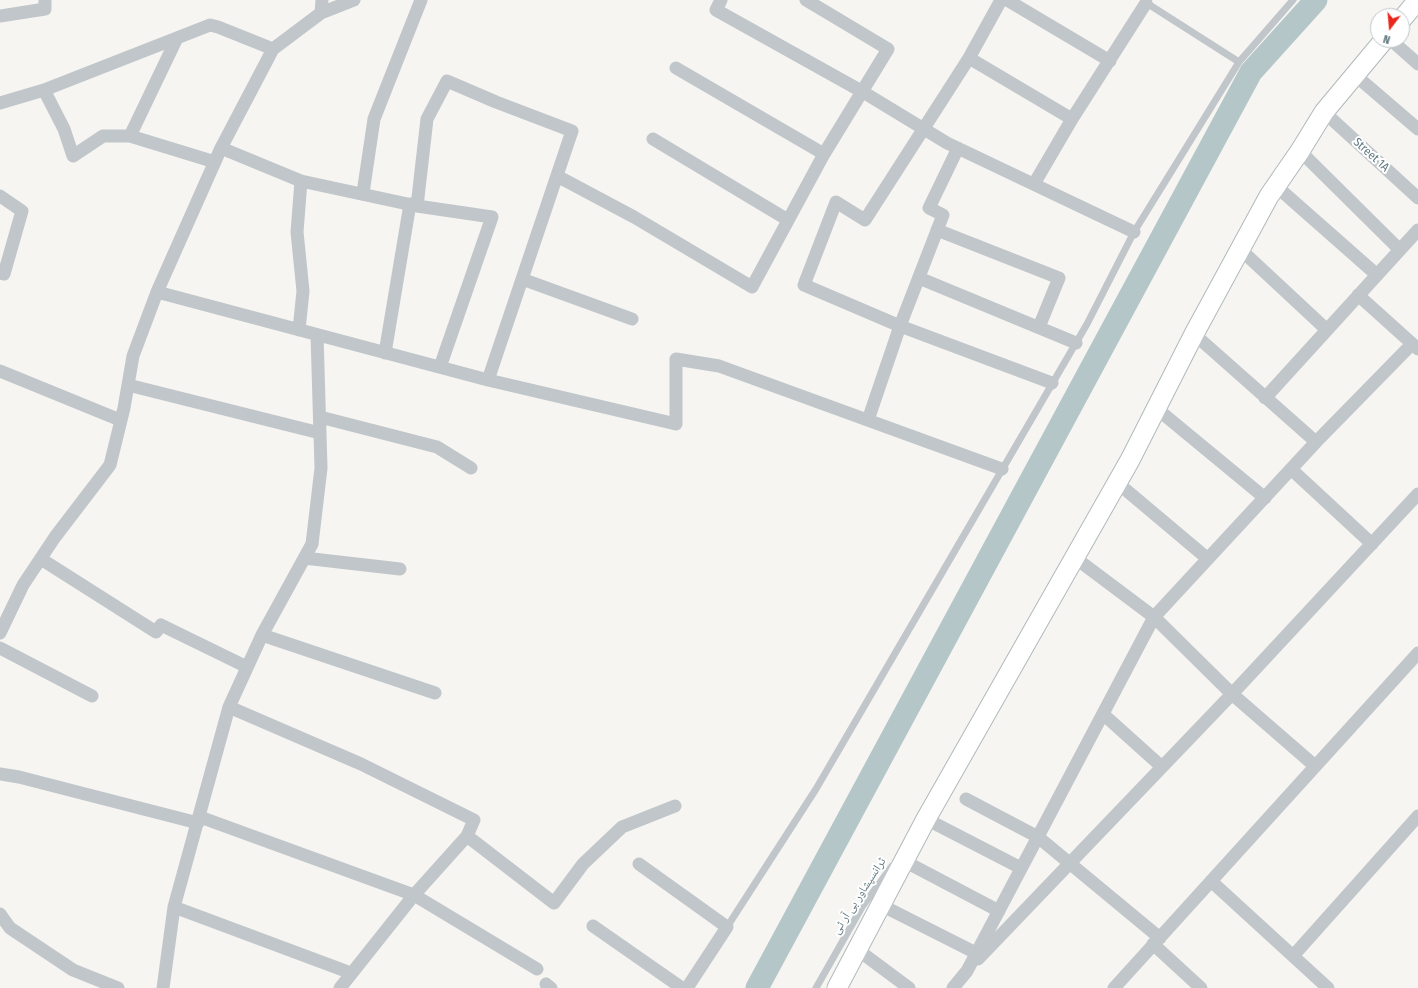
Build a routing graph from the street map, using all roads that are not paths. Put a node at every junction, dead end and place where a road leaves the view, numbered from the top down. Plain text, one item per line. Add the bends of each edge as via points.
1 (45, 0) edge
2 (354, 0) edge
3 (421, 0) edge
4 (720, 0) edge
5 (806, 0) edge
6 (1001, 0) edge
7 (1007, 0) edge
8 (1293, 0) edge
9 (1418, 1) edge
10 (1143, 2) edge
11 (322, 6) edge
12 (1410, 10) edge
13 (0, 16) edge
14 (177, 38) junction
15 (1377, 48) edge
16 (1400, 48) edge
17 (274, 49) junction
18 (969, 58) junction
19 (1110, 61) junction
20 (1239, 62) junction
21 (1418, 64) edge
22 (676, 68) dead end
23 (1355, 75) junction
24 (44, 90) junction
25 (863, 92) junction
26 (0, 103) edge
27 (1324, 112) junction
28 (1072, 119) junction
29 (922, 128) junction
30 (1418, 129) edge
31 (130, 136) junction
32 (653, 139) dead end
33 (221, 148) junction
34 (958, 148) junction
35 (1300, 151) junction
36 (824, 154) junction
37 (215, 162) junction
38 (557, 176) junction
39 (301, 181) junction
40 (1034, 184) junction
41 (1276, 186) junction
42 (363, 193) junction
43 (0, 196) edge
44 (1418, 198) edge
45 (413, 205) junction
46 (788, 220) junction
47 (937, 230) junction
48 (1418, 230) edge
49 (1134, 232) junction
50 (1240, 249) junction
51 (1400, 250) junction
52 (0, 273) edge
53 (1377, 275) junction
54 (919, 278) junction
55 (522, 279) junction
56 (158, 292) junction
57 (1358, 295) junction
58 (632, 320) dead end
59 (900, 326) junction
60 (1039, 327) junction
61 (299, 330) junction
62 (1327, 330) junction
63 (1194, 334) junction
64 (317, 335) junction
65 (1076, 343) junction
66 (1415, 347) edge
67 (385, 353) junction
68 (440, 368) junction
69 (0, 372) edge
70 (488, 380) junction
71 (1052, 383) junction
72 (128, 386) junction
73 (1265, 398) junction
74 (1156, 408) junction
75 (320, 417) junction
76 (120, 420) junction
77 (868, 420) junction
78 (320, 433) junction
79 (1316, 442) junction
80 (471, 468) dead end
81 (1002, 469) junction
82 (1291, 469) junction
83 (1126, 490) dead end
84 (1418, 494) edge
85 (1265, 498) junction
86 (1372, 544) junction
87 (1074, 557) junction
88 (304, 558) junction
89 (41, 559) junction
90 (1208, 559) junction
91 (400, 569) dead end
92 (1154, 617) junction
93 (0, 633) edge
94 (262, 635) junction
95 (0, 648) edge
96 (1418, 653) edge
97 (247, 667) junction
98 (435, 693) dead end
99 (1232, 694) junction
100 (92, 696) dead end
101 (229, 707) junction
102 (1103, 714) junction
103 (1315, 766) junction
104 (1162, 767) junction
105 (0, 774) edge
106 (966, 800) dead end
107 (674, 806) dead end
108 (1418, 816) edge
109 (926, 819) junction
110 (199, 820) junction
111 (466, 836) junction
112 (1038, 836) junction
113 (904, 861) junction
114 (1071, 862) junction
115 (639, 864) dead end
116 (1021, 868) junction
117 (1211, 881) junction
118 (414, 895) junction
119 (881, 906) junction
120 (174, 907) junction
121 (998, 911) junction
122 (0, 914) edge
123 (593, 926) dead end
124 (727, 927) junction
125 (1156, 941) junction
126 (858, 950) junction
127 (976, 953) junction
128 (1293, 956) junction
129 (537, 969) dead end
130 (967, 971) junction
131 (351, 973) junction
132 (118, 988) edge
133 (163, 988) edge
134 (340, 988) edge
135 (682, 988) edge
136 (687, 988) edge
137 (816, 988) edge
138 (837, 988) edge
139 (909, 988) edge
140 (953, 988) edge
141 (1114, 988) edge
142 (1201, 988) edge
143 (1328, 988) edge

1 - 13 street via 45,9
2 - 11 street
3 - 42 street via 374,119
4 - 25 street via 716,10
5 - 25 street via 888,49
6 - 18 street
7 - 19 street
8 - 20 lane
9 - 12 street
10 - 19 street
10 - 20 lane
11 - 17 street
14 - 17 street via 210,25
14 - 24 street
14 - 31 street
15 - 23 street
16 - 21 street
17 - 33 street
18 - 28 street
18 - 29 street
19 - 28 street
20 - 49 lane
22 - 36 street
23 - 27 street
23 - 30 street
24 - 26 street
24 - 31 street via 64,128 73,156 103,136
25 - 29 street
25 - 36 street
27 - 35 street
27 - 44 street, Street 1A
28 - 40 street
29 - 34 street
29 - 59 street via 865,220 836,202 804,285
31 - 37 street
32 - 46 street
33 - 37 street
33 - 39 street
34 - 40 street
34 - 47 street via 929,208 943,215
35 - 41 street
35 - 51 street
36 - 46 street
37 - 56 street
38 - 45 street via 572,131 447,80 427,119
38 - 46 street via 634,217 752,287
38 - 55 street
39 - 42 street
39 - 61 street via 297,232 302,291
40 - 49 street
41 - 50 street
41 - 53 street
42 - 45 street
43 - 52 street via 22,211 4,274
45 - 67 street
45 - 68 street via 492,217
47 - 54 street
47 - 60 street via 1058,278
48 - 51 street
49 - 65 lane
50 - 62 street
50 - 63 street
51 - 53 street
53 - 57 street
54 - 59 street
54 - 60 street
55 - 58 street
55 - 70 street
56 - 61 street
56 - 72 street via 133,356
57 - 62 street
57 - 66 street
59 - 71 street
59 - 77 street
60 - 65 street
61 - 64 street
62 - 73 street
63 - 73 street
63 - 74 street
64 - 67 street
64 - 75 street
65 - 71 lane
66 - 79 street
67 - 68 street
68 - 70 street
69 - 76 street
70 - 77 street via 676,424 676,359 718,366
71 - 81 lane
72 - 76 street
72 - 78 street
73 - 79 street
74 - 85 street
74 - 87 street via 1130,460
75 - 78 street
75 - 80 street via 437,447
76 - 89 street via 110,465
77 - 81 street
78 - 88 street via 321,468 312,544
79 - 82 street
81 - 124 lane via 816,788
82 - 85 street
82 - 86 street
83 - 90 street
84 - 86 street
85 - 90 street
86 - 99 street
87 - 92 street
87 - 109 street
88 - 91 street
88 - 94 street
89 - 93 street via 23,585
89 - 97 street via 156,632 162,625
90 - 92 street
92 - 99 street
92 - 102 street
94 - 97 street
94 - 98 street
95 - 100 street
96 - 103 street
97 - 101 street
99 - 103 street
99 - 104 street
101 - 110 street
101 - 111 street via 361,764 474,820
102 - 104 street
102 - 112 street
103 - 117 street
104 - 114 street
105 - 110 street
106 - 112 street
107 - 111 street via 622,827 583,864 554,903
108 - 128 street
109 - 113 street
109 - 116 street
109 - 137 lane, ٹرانسپشاور بی آر ٹی via 862,907
110 - 118 street
110 - 120 street
111 - 118 street
112 - 114 street
112 - 116 street
113 - 119 street
113 - 121 street
114 - 125 street
114 - 130 street
115 - 124 street
116 - 121 street
117 - 125 street
117 - 128 street
118 - 129 street
118 - 131 street
119 - 126 street
119 - 127 street
120 - 131 street
120 - 133 street
121 - 127 street
122 - 132 street via 10,928 73,970
123 - 135 street
124 - 136 street
125 - 141 street
125 - 142 street
126 - 138 street
126 - 139 street
127 - 130 street
128 - 143 street
130 - 140 street
131 - 134 street

